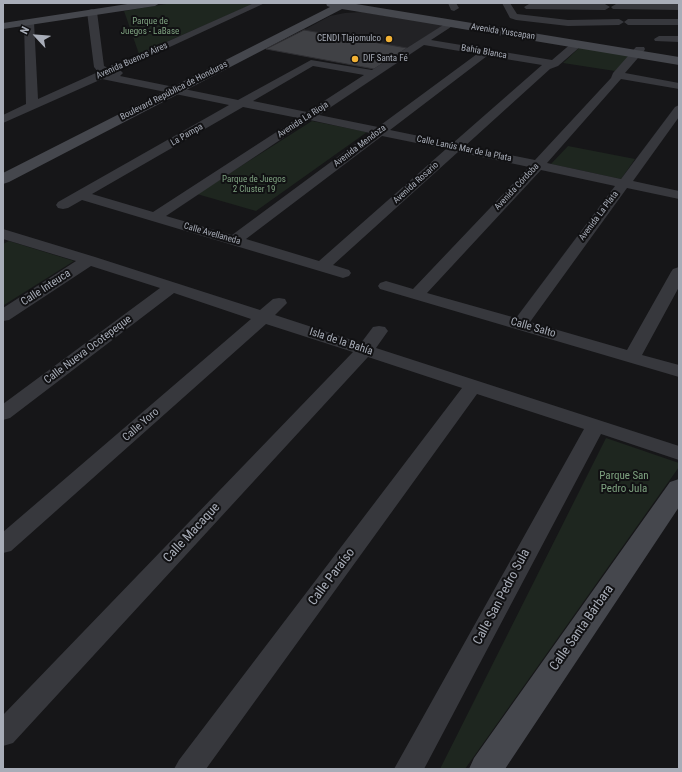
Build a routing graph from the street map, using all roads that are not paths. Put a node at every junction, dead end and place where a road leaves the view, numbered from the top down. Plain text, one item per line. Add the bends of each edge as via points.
1 (127, 3) edge
2 (155, 3) edge
3 (261, 3) edge
4 (337, 3) edge
5 (506, 3) edge
6 (527, 5) edge
7 (605, 7) dead end
8 (616, 7) dead end
9 (679, 7) edge
10 (92, 12) junction
11 (381, 12) junction
12 (313, 13) junction
13 (524, 18) junction
14 (3, 22) edge
15 (29, 22) junction
16 (679, 22) edge
17 (452, 24) junction
18 (3, 26) edge
19 (659, 39) dead end
20 (679, 39) edge
21 (424, 42) junction
22 (571, 43) junction
23 (486, 52) junction
24 (644, 53) junction
25 (679, 56) edge
26 (679, 61) edge
27 (548, 65) junction
28 (103, 71) junction
29 (375, 74) junction
30 (621, 77) junction
31 (679, 86) edge
32 (173, 87) junction
33 (246, 103) junction
34 (32, 106) junction
35 (679, 109) edge
36 (309, 116) junction
37 (3, 119) edge
38 (380, 132) junction
39 (455, 148) junction
40 (538, 165) junction
41 (3, 168) edge
42 (3, 179) edge
43 (624, 183) junction
44 (80, 195) junction
45 (679, 195) edge
46 (63, 206) dead end
47 (155, 217) junction
48 (5, 236) edge
49 (234, 240) junction
50 (89, 260) junction
51 (322, 266) junction
52 (679, 272) edge
53 (343, 273) dead end
54 (386, 286) dead end
55 (172, 287) junction
56 (417, 294) junction
57 (279, 303) dead end
58 (3, 316) edge
59 (264, 317) junction
60 (520, 324) junction
61 (379, 331) dead end
62 (364, 350) junction
63 (632, 357) junction
64 (679, 371) edge
65 (474, 385) junction
66 (3, 414) edge
67 (596, 424) junction
68 (679, 453) edge
69 (679, 488) edge
70 (3, 545) edge
71 (3, 734) edge
72 (189, 769) edge
73 (409, 769) edge
74 (486, 769) edge

1 - 14 street
2 - 10 street
3 - 28 street, Avenida Buenos Aires
4 - 11 street, Avenida Yuscapan
4 - 12 street, Boulevard República de Honduras
4 - 24 street, Avenida Yuscapan
5 - 13 street via 513,16
6 - 7 street
6 - 13 street via 532,15
8 - 9 street
10 - 15 street
10 - 28 street
11 - 12 street
11 - 17 street, Avenida Yuscapan
12 - 32 street, Boulevard República de Honduras
13 - 16 street via 568,23
15 - 18 street
15 - 34 street
17 - 21 street, Avenida La Rioja
17 - 22 street, Avenida Yuscapan
19 - 20 street
21 - 23 street, Bahía Blanca
21 - 29 street, Avenida La Rioja
22 - 24 street, Avenida Yuscapan
22 - 27 street, Avenida Rosario
23 - 27 street, Bahía Blanca
23 - 38 street, Avenida Mendoza
24 - 25 street, Avenida Yuscapan
24 - 26 street, Avenida Yuscapan
24 - 30 street, Avenida Córdoba
27 - 39 street, Avenida Rosario
28 - 32 street, Calle Lanús Mar de la Plata
28 - 34 street, Avenida Buenos Aires
29 - 33 street, La Pampa via 311,63
29 - 36 street, Avenida La Rioja
30 - 31 street
30 - 40 street, Avenida Córdoba
32 - 33 street, Calle Lanús Mar de la Plata
32 - 41 street, Boulevard República de Honduras
32 - 42 street, Boulevard República de Honduras
33 - 36 street, Calle Lanús Mar de la Plata
33 - 44 street, La Pampa
34 - 37 street, Avenida Buenos Aires
35 - 43 street, Avenida La Plata
36 - 38 street, Calle Lanús Mar de la Plata
36 - 47 street, Avenida La Rioja
38 - 39 street, Calle Lanús Mar de la Plata
38 - 49 street, Avenida Mendoza
39 - 40 street, Calle Lanús Mar de la Plata
39 - 51 street, Avenida Rosario
40 - 43 street, Calle Lanús Mar de la Plata
40 - 56 street, Avenida Córdoba
43 - 45 street, Calle Lanús Mar de la Plata
43 - 60 street, Avenida La Plata
44 - 46 street, La Pampa
44 - 47 street, Calle Avellaneda
47 - 49 street, Calle Avellaneda
48 - 50 street, Isla de la Bahía
49 - 51 street, Calle Avellaneda
50 - 55 street, Isla de la Bahía
50 - 58 street, Calle Inteuca
51 - 53 street, Calle Avellaneda
52 - 63 street
54 - 56 street, Calle Salto
55 - 59 street, Isla de la Bahía
55 - 66 street, Calle Nueva Ocotepeque
56 - 60 street, Calle Salto
57 - 59 street, Calle Yoro
59 - 62 street, Isla de la Bahía
59 - 70 street, Calle Yoro
60 - 63 street, Calle Salto
61 - 62 street, Calle Macaque
62 - 65 street, Isla de la Bahía
62 - 71 street, Calle Macaque
63 - 64 street, Calle Salto
65 - 67 street, Isla de la Bahía
65 - 72 street, Calle Paraíso
67 - 68 street, Isla de la Bahía
67 - 73 street, Calle San Pedro Sula
69 - 74 street, Calle Santa Bárbara

